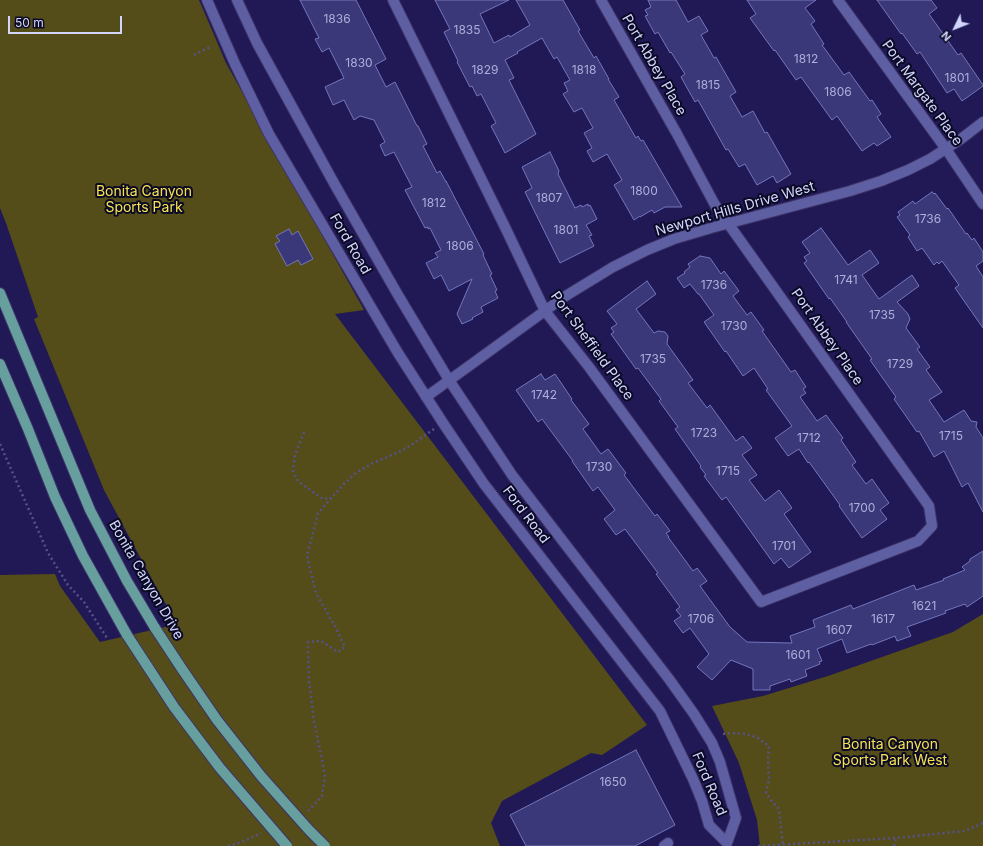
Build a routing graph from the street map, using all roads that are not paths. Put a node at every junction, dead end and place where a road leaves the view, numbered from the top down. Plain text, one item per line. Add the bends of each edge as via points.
1 (207, 0) edge
2 (237, 0) edge
3 (393, 0) edge
4 (601, 0) edge
5 (838, 0) edge
6 (983, 122) edge
7 (946, 149) junction
8 (983, 204) edge
9 (728, 223) junction
10 (0, 293) edge
11 (545, 311) junction
12 (0, 364) edge
13 (449, 380) junction
14 (426, 397) junction
15 (761, 602) joint
16 (287, 846) edge
17 (325, 846) edge

1 - 14 street, Ford Road via 234,64 269,134
2 - 13 street, Ford Road via 257,43 335,185
3 - 11 street, Port Sheffield Place
4 - 9 street, Port Abbey Place via 715,205
5 - 7 street, Port Margate Place
6 - 7 street, Newport Hills Drive West
7 - 8 street, Port Margate Place
7 - 9 street, Newport Hills Drive West via 908,170 866,186
9 - 11 street, Newport Hills Drive West via 647,250 613,267
9 - 15 street, Port Abbey Place via 929,506 932,526 918,542
10 - 17 main road, Bonita Canyon Drive, bridge via 90,510 127,581 155,628 217,720 261,776
11 - 13 street, Newport Hills Drive West
11 - 15 street, Port Sheffield Place
12 - 16 main road, bridge via 55,497 83,556 127,635 174,707 220,768
13 - 14 street, Newport Hills Drive West
13 - 14 street, Ford Road via 512,474 669,679 712,743 736,818 727,843 709,825 693,779 660,711 484,484

